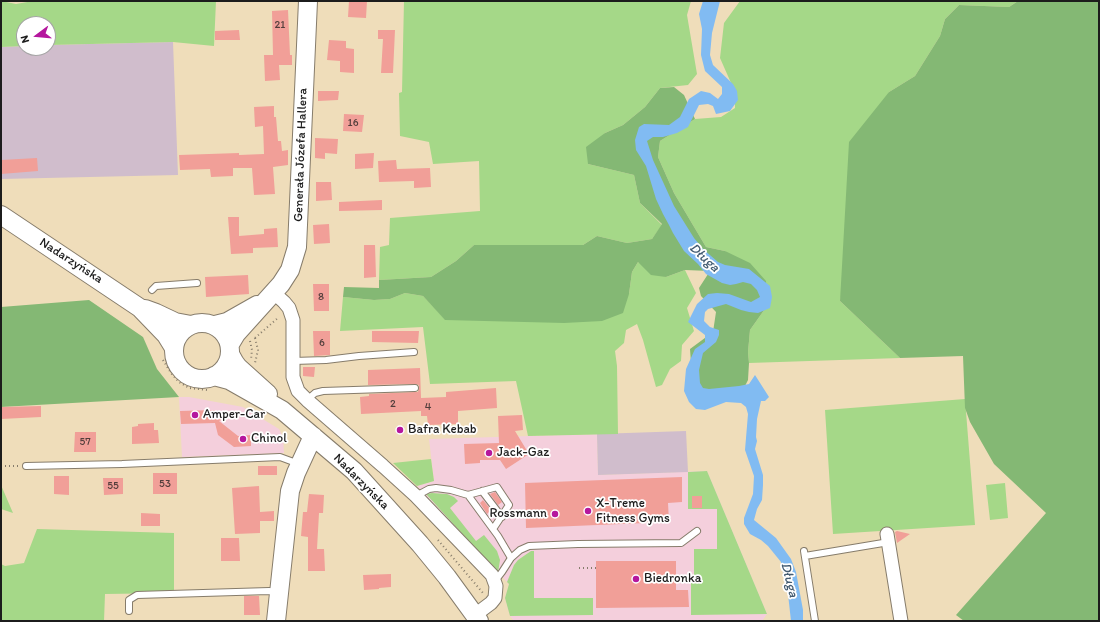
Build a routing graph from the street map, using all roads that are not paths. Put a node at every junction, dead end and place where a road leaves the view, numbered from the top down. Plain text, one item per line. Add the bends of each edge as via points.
1 (308, 1) edge
2 (1, 215) edge
3 (198, 283) dead end
4 (152, 290) dead end
5 (270, 297) junction
6 (140, 308) junction
7 (191, 325) junction
8 (215, 326) junction
9 (230, 349) junction
10 (168, 351) junction
11 (414, 352) dead end
12 (293, 360) junction
13 (211, 384) junction
14 (415, 388) dead end
15 (307, 400) junction
16 (282, 410) junction
17 (313, 436) junction
18 (300, 464) junction
19 (26, 466) road end
20 (482, 491) junction
21 (468, 495) junction
22 (416, 496) junction
23 (502, 517) junction
24 (493, 530) junction
25 (697, 531) dead end
26 (888, 538) joint
27 (511, 558) junction
28 (495, 581) junction
29 (279, 592) junction
30 (129, 611) dead end
31 (477, 618) edge
32 (276, 621) edge
33 (815, 621) edge
34 (901, 621) edge

1 - 5 main road, Generała Józefa Hallera via 298,241 293,271
2 - 6 main road, Nadarzyńska
3 - 4 lane via 156,286
5 - 8 main road, Generała Józefa Hallera via 227,322
5 - 9 main road, Generała Józefa Hallera via 236,334
5 - 12 street via 284,302 289,308 293,320
6 - 7 main road, Nadarzyńska via 175,322
6 - 10 main road, Nadarzyńska via 166,335
7 - 8 main road via 205,323
7 - 10 main road via 180,334
8 - 9 main road via 226,335
9 - 13 main road via 225,367
9 - 16 main road, Nadarzyńska via 238,368
10 - 13 main road via 186,374
11 - 12 lane via 326,360
12 - 15 street via 295,384
13 - 16 main road, Nadarzyńska via 229,380
14 - 15 lane via 323,391 315,393
15 - 22 street
16 - 17 main road, Nadarzyńska
17 - 18 main road
17 - 31 main road, Nadarzyńska via 354,471 396,516 434,560
18 - 19 lane via 280,457
18 - 29 main road via 290,491
20 - 21 lane
20 - 23 lane
20 - 23 lane via 497,487 510,505
21 - 22 lane via 436,488
21 - 24 lane
22 - 28 street
23 - 24 lane
24 - 27 lane
25 - 27 lane via 682,543 533,546 525,547
26 - 33 lane via 805,554
26 - 34 street
27 - 28 lane
28 - 31 street via 495,598
29 - 30 lane via 137,595 128,600
29 - 32 main road

